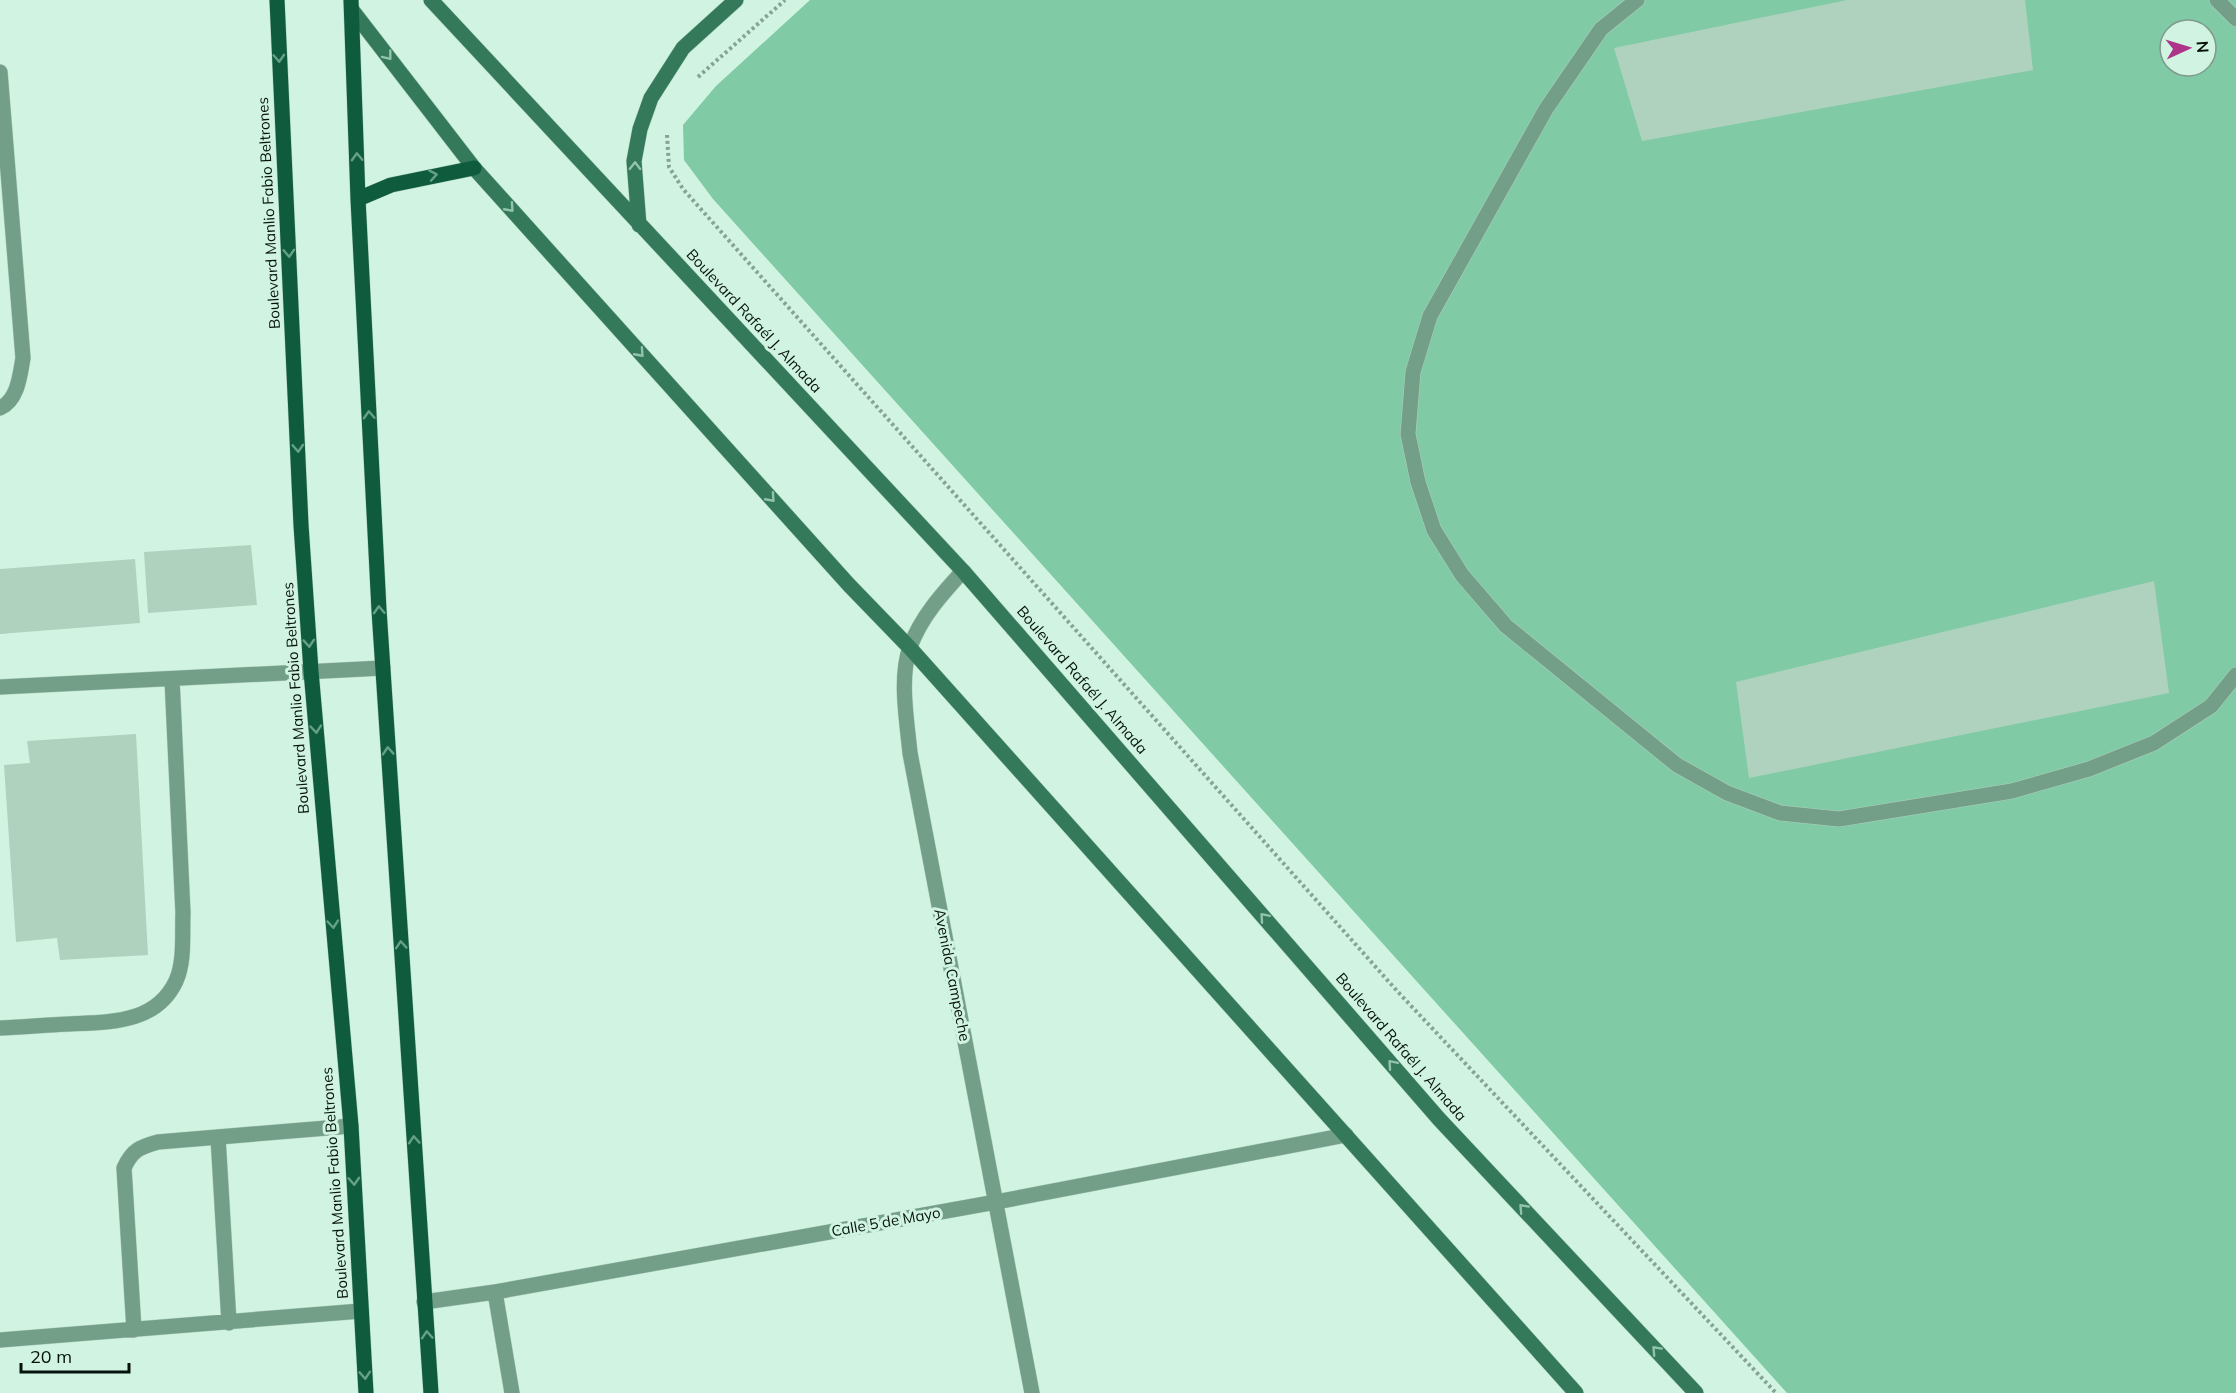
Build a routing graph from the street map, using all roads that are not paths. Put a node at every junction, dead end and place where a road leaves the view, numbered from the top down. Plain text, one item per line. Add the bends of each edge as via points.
1 (277, 0) edge
2 (431, 0) edge
3 (736, 0) edge
4 (1637, 0) edge
5 (2217, 0) edge
6 (349, 3) edge
7 (2236, 19) edge
8 (0, 72) edge
9 (474, 168) junction
10 (358, 199) junction
11 (639, 225) junction
12 (4, 407) edge
13 (963, 571) junction
14 (910, 648) junction
15 (382, 668) junction
16 (311, 671) junction
17 (2236, 675) edge
18 (172, 679) junction
19 (0, 687) edge
20 (0, 1028) edge
21 (351, 1126) junction
22 (1346, 1135) junction
23 (218, 1137) junction
24 (996, 1202) junction
25 (495, 1292) junction
26 (424, 1302) junction
27 (361, 1311) junction
28 (229, 1323) junction
29 (134, 1330) junction
30 (0, 1340) edge
31 (366, 1393) edge
32 (431, 1393) edge
33 (512, 1393) edge
34 (1032, 1393) edge
35 (1576, 1393) edge
36 (1696, 1393) edge

1 -> 16 main road, Boulevard Manlio Fabio Beltrones
2 - 11 main road, Boulevard Rafaél J. Almada
11 -> 3 main road via 634,161 651,98 682,48
4 - 17 street via 1601,29 1546,109 1430,316 1413,372 1408,434 1434,531 1462,575 1506,626 1677,765 1727,793 1780,813 1839,819 2012,791 2089,769 2154,743 2211,705
5 - 7 street
6 -> 9 main road
10 -> 6 main road
8 - 12 street via 23,358 18,386
10 -> 9 main road via 391,185
9 -> 14 main road
15 -> 10 main road
11 - 13 main road, Boulevard Rafaél J. Almada
13 - 14 street, Avenida Campeche via 923,620
36 -> 13 main road, Boulevard Rafaél J. Almada via 1439,1119
14 - 22 main road
14 - 24 street, Avenida Campeche via 905,688 910,753
15 - 16 street
26 -> 15 main road
16 - 18 street
16 -> 21 main road, Boulevard Manlio Fabio Beltrones
18 - 19 street
18 - 20 street via 183,913 177,979 163,1001 143,1014 120,1021
21 - 23 street
21 -> 27 main road, Boulevard Manlio Fabio Beltrones
22 - 24 street, Calle 5 de Mayo
22 - 35 main road
23 - 28 street
23 - 29 street via 142,1146 130,1155 124,1168
24 - 25 street, Calle 5 de Mayo
24 - 34 street, Avenida Campeche
25 - 26 street, Calle 5 de Mayo
25 - 33 street
32 -> 26 main road
27 - 28 street
27 -> 31 main road, Boulevard Manlio Fabio Beltrones
28 - 29 street
29 - 30 street

